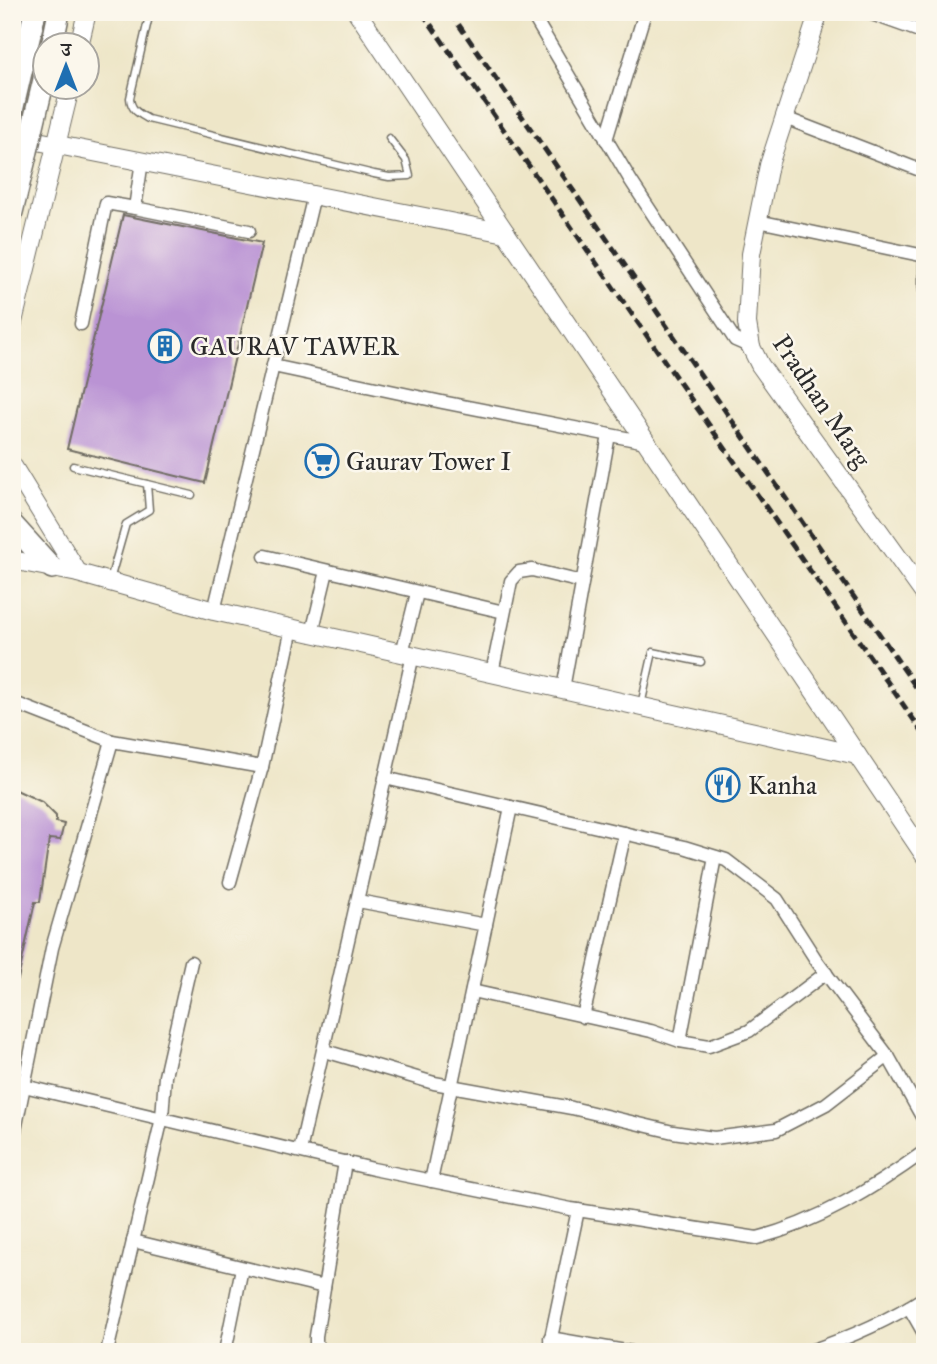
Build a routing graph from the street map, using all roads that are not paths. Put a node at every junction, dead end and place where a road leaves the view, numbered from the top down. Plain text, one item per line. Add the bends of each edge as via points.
1 (35, 12) edge
2 (59, 12) edge
3 (87, 12) edge
4 (150, 12) edge
5 (358, 12) edge
6 (531, 12) edge
7 (645, 12) edge
8 (819, 12) edge
9 (866, 12) edge
10 (54, 32) edge
11 (82, 32) edge
12 (925, 33) edge
13 (39, 102) edge
14 (67, 102) edge
15 (12, 111) edge
16 (785, 118) junction
17 (12, 136) edge
18 (389, 138) dead end
19 (606, 140) junction
20 (58, 145) junction
21 (142, 161) junction
22 (925, 172) edge
23 (314, 195) junction
24 (135, 208) junction
25 (12, 212) edge
26 (758, 221) junction
27 (249, 231) dead end
28 (506, 233) junction
29 (925, 256) edge
30 (925, 263) edge
31 (925, 291) edge
32 (81, 324) dead end
33 (12, 326) edge
34 (751, 347) junction
35 (273, 366) junction
36 (609, 435) junction
37 (646, 442) junction
38 (12, 465) edge
39 (73, 466) dead end
40 (147, 484) junction
41 (192, 495) dead end
42 (12, 524) edge
43 (265, 556) dead end
44 (12, 560) edge
45 (52, 568) junction
46 (327, 571) junction
47 (78, 573) junction
48 (110, 582) junction
49 (582, 582) junction
50 (417, 593) junction
51 (925, 595) edge
52 (214, 611) junction
53 (504, 612) junction
54 (292, 628) junction
55 (312, 632) junction
56 (408, 654) junction
57 (701, 662) dead end
58 (492, 673) junction
59 (563, 689) junction
60 (12, 702) edge
61 (640, 706) junction
62 (112, 741) junction
63 (857, 755) junction
64 (262, 766) junction
65 (385, 778) junction
66 (511, 807) junction
67 (625, 833) junction
68 (925, 856) edge
69 (715, 857) junction
70 (230, 882) dead end
71 (358, 901) junction
72 (486, 925) junction
73 (191, 962) dead end
74 (826, 973) junction
75 (472, 991) junction
76 (583, 1017) junction
77 (680, 1041) junction
78 (325, 1051) junction
79 (888, 1056) junction
80 (24, 1086) junction
81 (452, 1087) junction
82 (162, 1118) junction
83 (925, 1122) edge
84 (12, 1145) edge
85 (300, 1151) junction
86 (925, 1152) edge
87 (345, 1162) junction
88 (432, 1181) junction
89 (578, 1210) junction
90 (133, 1241) junction
91 (242, 1268) junction
92 (324, 1287) junction
93 (925, 1297) edge
94 (909, 1307) junction
95 (925, 1335) edge
96 (549, 1345) edge
97 (107, 1352) edge
98 (225, 1352) edge
99 (316, 1352) edge
100 (631, 1352) edge
101 (807, 1352) edge

1 - 15 main road
2 - 10 main road
3 - 11 street
4 - 18 lane via 130,98 136,112 374,174 410,176 406,160
5 - 28 street
6 - 19 street
7 - 19 street
8 - 16 street, Pradhan Marg
9 - 12 street
13 - 25 main road, bridge
14 - 20 street
16 - 22 street
16 - 26 street, Pradhan Marg via 769,165
17 - 20 street
19 - 34 street via 735,340
20 - 21 street
20 - 33 street
21 - 23 street
21 - 24 street
23 - 28 street
23 - 35 street
24 - 27 street
24 - 32 street via 106,203
26 - 29 street
26 - 34 street, Pradhan Marg via 747,304
28 - 37 street
30 - 31 street
34 - 51 street, Pradhan Marg
35 - 36 street
35 - 52 street
36 - 37 street
36 - 49 street
37 - 63 street
38 - 47 street
39 - 40 lane
40 - 41 lane
40 - 48 lane via 149,510 126,524
42 - 45 main road
43 - 46 street
44 - 45 street
45 - 47 street
46 - 50 street
46 - 55 street
47 - 48 street
48 - 52 street
49 - 53 street via 532,570 519,572 511,581
49 - 59 street
50 - 53 street
50 - 56 street
52 - 54 street
53 - 58 street
54 - 55 street
54 - 64 street
55 - 56 street
56 - 58 street
56 - 65 street
57 - 61 lane via 653,652
58 - 59 street
59 - 61 street
60 - 62 street
61 - 63 street
62 - 64 street
62 - 80 street via 52,948
63 - 68 street
64 - 70 street
65 - 66 street
65 - 71 street
66 - 67 street
66 - 72 street
67 - 69 street
67 - 76 street
69 - 74 street via 726,860 777,900
69 - 77 street
71 - 72 street
71 - 78 street
72 - 75 street
73 - 82 street via 165,1076
74 - 77 street via 749,1031 709,1046
74 - 79 street
75 - 76 street
75 - 81 street
76 - 77 street
78 - 81 street
78 - 85 street
79 - 81 street via 826,1104 776,1130 715,1138
79 - 83 street
80 - 82 street
80 - 84 street
81 - 88 street
82 - 85 street
82 - 90 street
85 - 87 street
86 - 89 street via 841,1205 757,1238
87 - 88 street
87 - 92 street
88 - 89 street
89 - 96 street
90 - 91 street
90 - 97 street
91 - 92 street
91 - 98 street
92 - 99 street
93 - 94 street
94 - 95 street
94 - 101 street
96 - 100 street

